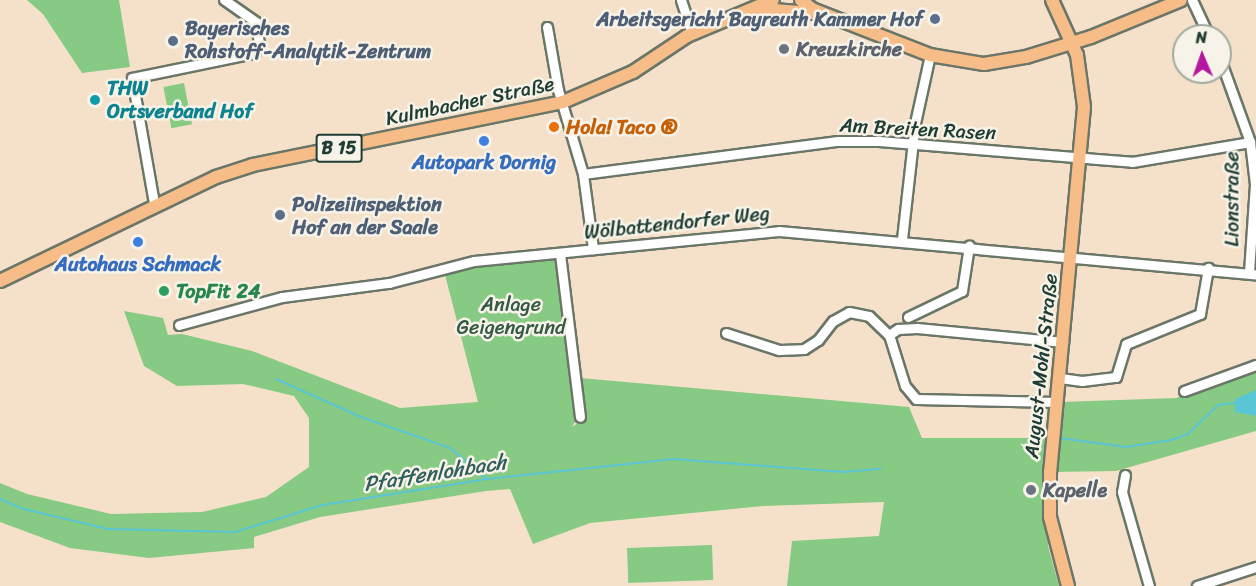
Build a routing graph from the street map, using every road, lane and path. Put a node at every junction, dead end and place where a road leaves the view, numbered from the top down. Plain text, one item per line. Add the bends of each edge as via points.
1 (224, 0) edge
2 (681, 0) edge
3 (773, 0) edge
4 (801, 0) edge
5 (1052, 0) edge
6 (1181, 0) edge
7 (1192, 0) edge
8 (745, 11) junction
9 (845, 21) junction
10 (1203, 24) edge
11 (547, 27) dead end
12 (692, 34) junction
13 (1073, 43) junction
14 (930, 55) junction
15 (1229, 84) edge
16 (563, 102) junction
17 (1250, 142) junction
18 (912, 144) junction
19 (1082, 159) junction
20 (583, 174) junction
21 (154, 203) junction
22 (903, 239) junction
23 (969, 246) junction
24 (593, 249) junction
25 (560, 254) junction
26 (1071, 256) junction
27 (1208, 268) junction
28 (1253, 274) edge
29 (0, 281) edge
30 (908, 317) dead end
31 (179, 325) dead end
32 (726, 333) dead end
33 (889, 335) junction
34 (1063, 342) junction
35 (1256, 365) edge
36 (1060, 378) junction
37 (1184, 391) dead end
38 (1057, 402) junction
39 (579, 417) dead end
40 (1125, 475) dead end
41 (1256, 567) edge
42 (1068, 586) edge
43 (1149, 586) edge
44 (1197, 586) edge

1 - 21 street via 256,22 259,44 254,53 132,78
2 - 12 street
3 - 8 main road, Kulmbacher Straße / B 15
4 - 9 main road, B 15 via 812,9
5 - 13 main road, August-Mohl-Straße
6 - 13 main road, B 15
7 - 10 street
8 - 9 main road, B 15 via 792,9
8 - 12 main road, Kulmbacher Straße / B 15
9 - 14 main road, B 15
11 - 16 street
12 - 16 main road, Kulmbacher Straße / B 15 via 633,72
13 - 14 main road, B 15 via 984,64
13 - 19 main road, August-Mohl-Straße via 1083,94
14 - 18 street
15 - 17 street, Lionstraße
16 - 20 street
16 - 21 main road, Kulmbacher Straße / B 15 via 253,165
17 - 19 street, Am Breiten Rasen via 1132,162
17 - 28 street, Lionstraße via 1255,184
18 - 19 street, Am Breiten Rasen
18 - 20 street, Am Breiten Rasen via 864,140 809,144
18 - 22 street
19 - 26 main road, August-Mohl-Straße
20 - 24 street
21 - 29 main road, Kulmbacher Straße / B 15
22 - 23 street, Wölbattendorfer Weg
22 - 24 street, Wölbattendorfer Weg via 779,231
23 - 26 street, Wölbattendorfer Weg
23 - 30 street via 962,291
24 - 25 street, Wölbattendorfer Weg
25 - 31 street, Wölbattendorfer Weg via 474,261 389,283 282,297
25 - 39 street
26 - 27 street, Wölbattendorfer Weg
26 - 34 main road, August-Mohl-Straße
27 - 28 street, Wölbattendorfer Weg
27 - 36 street via 1200,314 1126,344 1116,377 1082,381
32 - 33 street via 779,350 804,349 818,340 833,321 849,312 869,316
33 - 34 street via 898,329 917,328
33 - 38 street via 911,398
34 - 36 main road, August-Mohl-Straße
35 - 37 street
36 - 38 main road, August-Mohl-Straße
38 - 42 main road, August-Mohl-Straße via 1050,517
40 - 43 street via 1122,492
41 - 44 street

